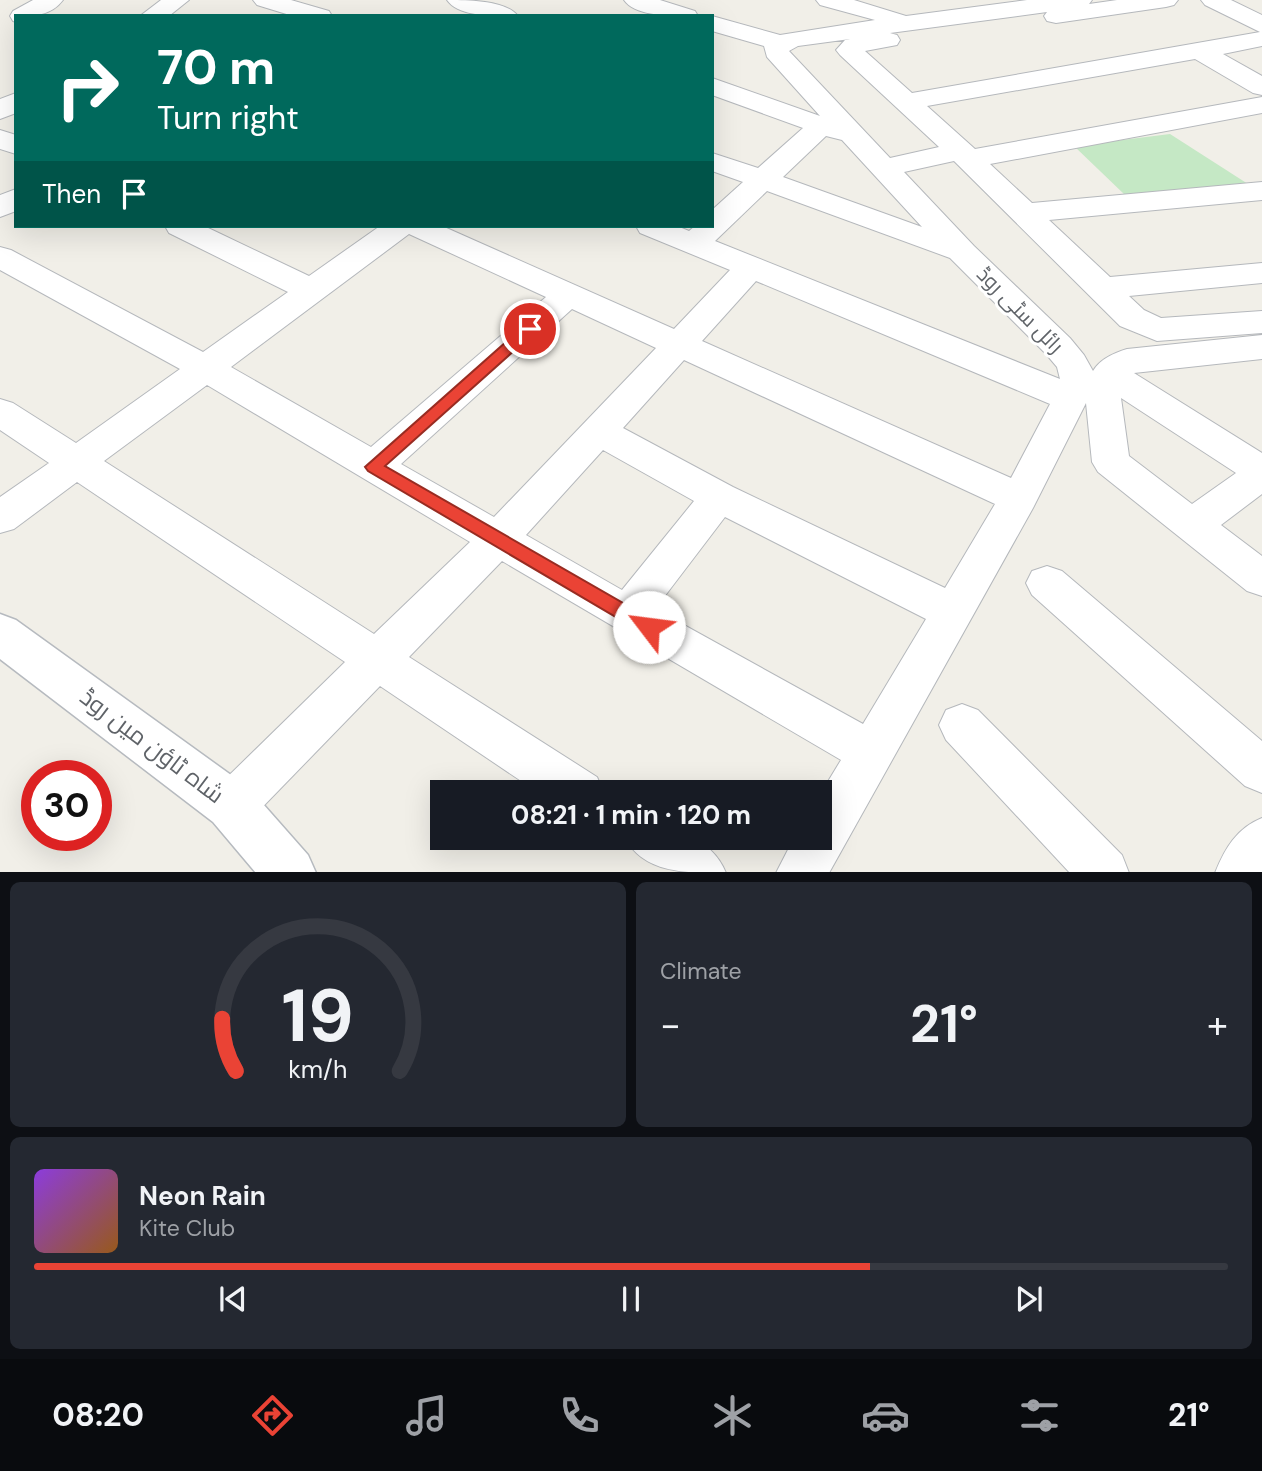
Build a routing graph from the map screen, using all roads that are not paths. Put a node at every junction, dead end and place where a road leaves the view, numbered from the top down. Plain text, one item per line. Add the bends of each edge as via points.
1 (51, 0) edge
2 (177, 0) edge
3 (265, 0) edge
4 (459, 0) edge
5 (636, 0) edge
6 (711, 0) edge
7 (827, 0) edge
8 (1080, 0) edge
9 (1166, 0) edge
10 (1213, 0) edge
11 (988, 6) edge
12 (304, 10) edge
13 (26, 14) edge
14 (155, 14) edge
15 (500, 14) edge
16 (682, 14) edge
17 (691, 14) edge
18 (910, 23) junction
19 (714, 24) edge
20 (1262, 25) edge
21 (1262, 39) edge
22 (774, 42) junction
23 (1199, 51) junction
24 (714, 87) edge
25 (1262, 87) edge
26 (907, 102) junction
27 (1262, 105) edge
28 (822, 125) junction
29 (855, 137) junction
30 (964, 155) junction
31 (714, 162) edge
32 (883, 167) junction
33 (763, 180) junction
34 (1262, 191) edge
35 (1025, 213) junction
36 (714, 225) edge
37 (184, 228) edge
38 (397, 228) edge
39 (421, 228) edge
40 (656, 228) edge
41 (710, 228) edge
42 (694, 243) junction
43 (963, 253) junction
44 (0, 257) edge
45 (750, 268) junction
46 (1262, 273) edge
47 (1103, 288) junction
48 (312, 290) junction
49 (569, 294) junction
50 (1262, 322) edge
51 (680, 342) junction
52 (1262, 347) edge
53 (205, 368) junction
54 (1109, 373) junction
55 (1070, 398) junction
56 (0, 412) edge
57 (598, 431) junction
58 (78, 461) junction
59 (373, 467) junction
60 (1262, 472) edge
61 (719, 497) junction
62 (1019, 498) junction
63 (0, 518) edge
64 (1193, 524) junction
65 (498, 539) junction
66 (1262, 579) edge
67 (1047, 583) dead end
68 (953, 612) junction
69 (627, 614) junction
70 (0, 633) edge
71 (377, 659) junction
72 (962, 725) dead end
73 (871, 753) junction
74 (1262, 771) edge
75 (560, 780) edge
76 (231, 806) junction
77 (1262, 842) edge
78 (667, 850) edge
79 (289, 872) edge
80 (700, 872) edge
81 (802, 872) edge
82 (1103, 872) edge
83 (1241, 872) edge

1 - 13 street
2 - 14 street
3 - 12 street
4 - 15 street
5 - 16 street
6 - 17 street
7 - 18 street
7 - 22 street
8 - 11 street
9 - 26 street via 850,47 849,52
10 - 20 street
11 - 18 street
18 - 22 street
19 - 22 street
21 - 23 street
22 - 29 street, رائل سٹی روڈ via 776,52
23 - 25 street
23 - 26 street
24 - 28 street
26 - 30 street
27 - 30 street
28 - 29 street
28 - 33 street
29 - 32 street, رائل سٹی روڈ
30 - 32 street
30 - 35 street
31 - 33 street
32 - 43 street, رائل سٹی روڈ
33 - 36 street
33 - 43 street
34 - 35 street
35 - 47 street
37 - 48 street
38 - 48 street
39 - 49 street
40 - 42 street
41 - 42 street
42 - 45 street
43 - 55 street, رائل سٹی روڈ via 1072,363 1078,377
44 - 53 street
45 - 51 street
45 - 55 street
46 - 47 street
47 - 50 street via 1132,318 1157,330
48 - 53 street
49 - 51 street
49 - 59 street
51 - 57 street
51 - 62 street
52 - 54 street via 1127,361
53 - 58 street
53 - 59 street
54 - 60 street
54 - 64 street via 1103,393 1111,462
55 - 62 street, رائل سٹی روڈ
56 - 58 street
57 - 61 street
57 - 65 street
58 - 63 street
58 - 71 street
59 - 65 street
60 - 64 street
61 - 68 street
61 - 69 street
62 - 68 street, رائل سٹی روڈ
64 - 66 street
65 - 69 street
65 - 71 street
67 - 74 street
68 - 73 street, رائل سٹی روڈ
69 - 73 street
70 - 76 street, شاہ ٹاؤن مین روڈ
71 - 75 street
71 - 76 street
72 - 82 street
73 - 81 street, رائل سٹی روڈ
76 - 79 street, شاہ ٹاؤن مین روڈ
77 - 83 street
78 - 80 street

